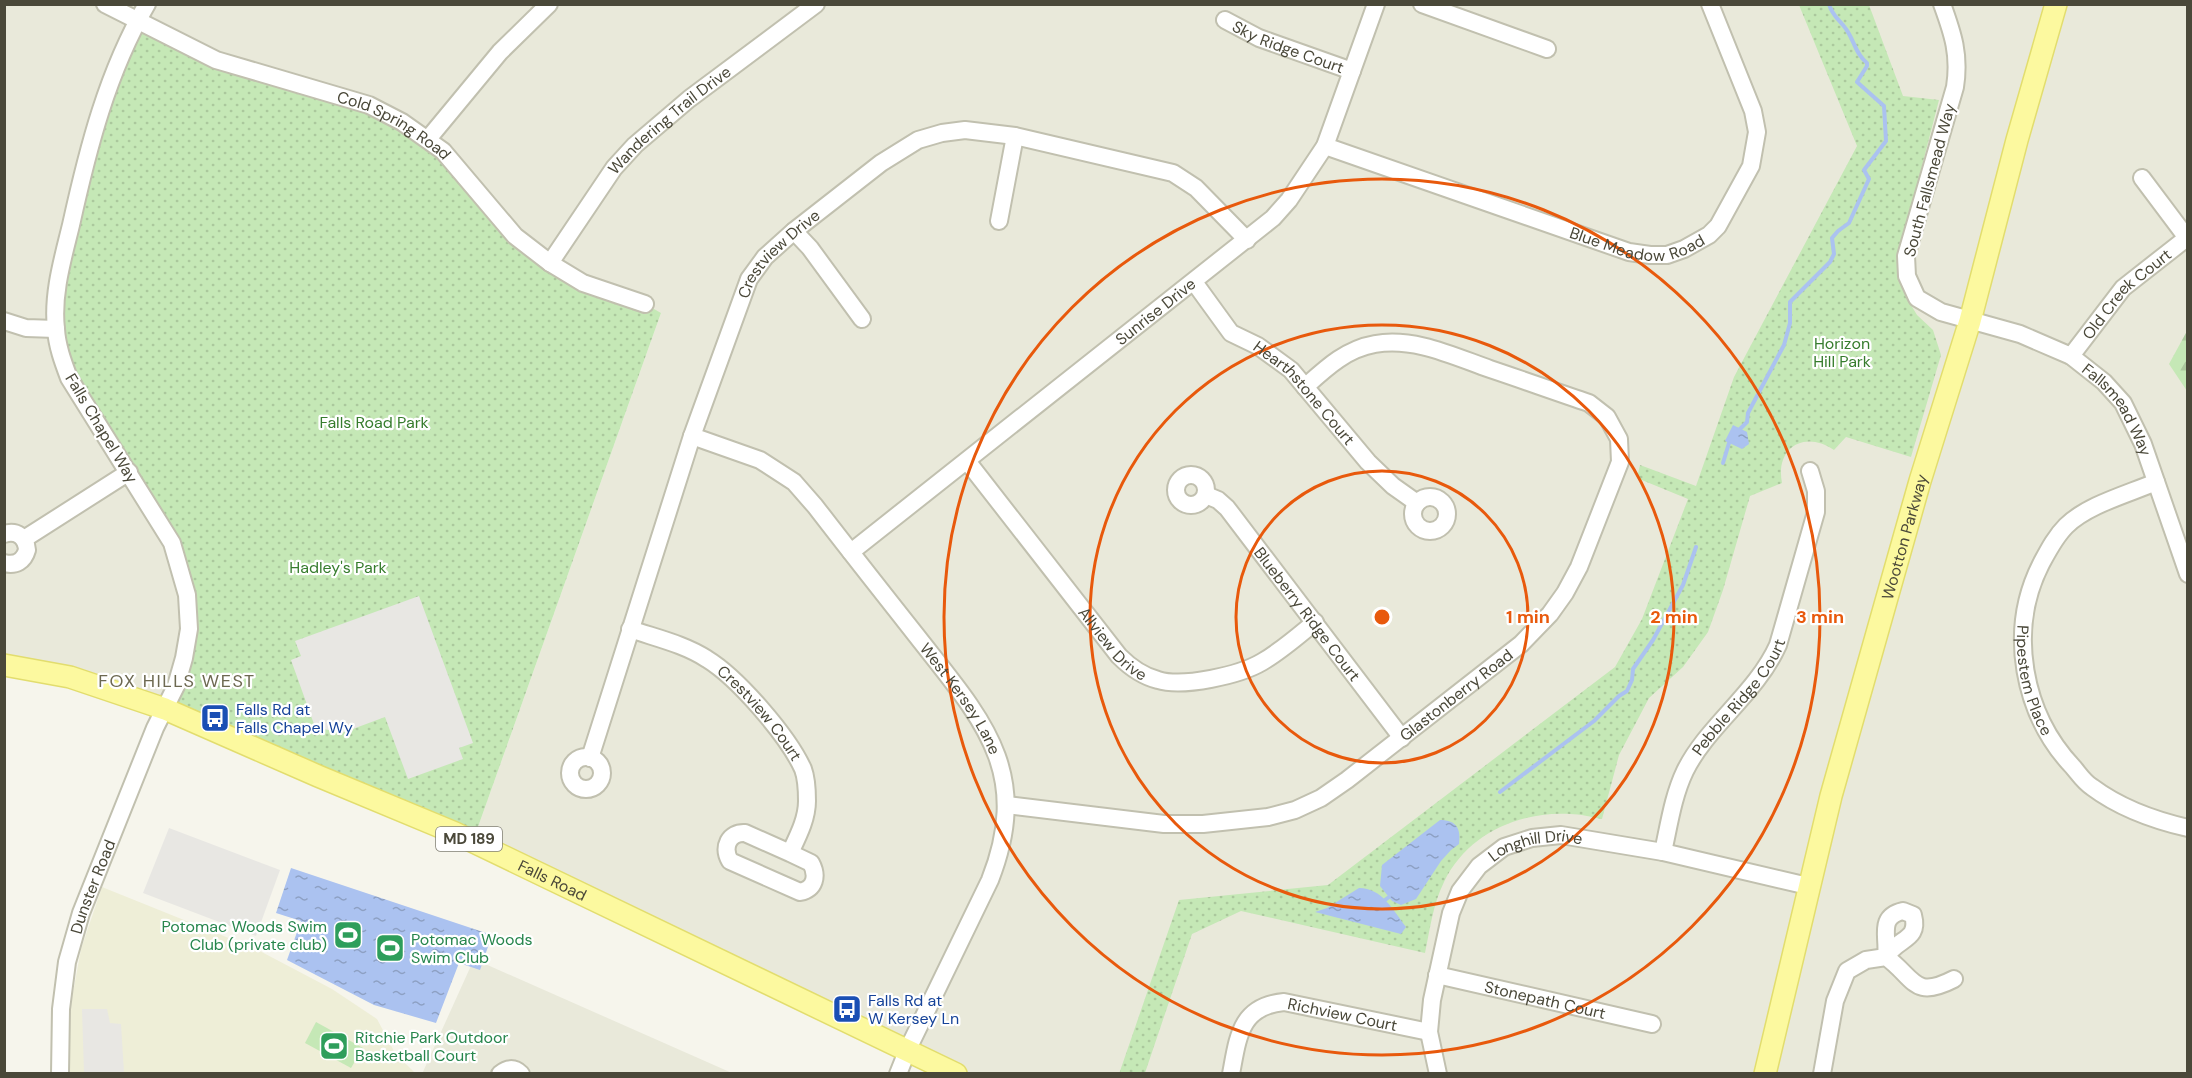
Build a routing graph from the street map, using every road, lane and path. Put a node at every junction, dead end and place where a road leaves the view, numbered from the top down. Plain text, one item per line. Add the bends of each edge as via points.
1 (105, 4) edge
2 (147, 4) edge
3 (549, 4) edge
4 (816, 4) edge
5 (1376, 4) edge
6 (1422, 4) edge
7 (1710, 4) edge
8 (1942, 4) edge
9 (2056, 4) edge
10 (1225, 20) dead end
11 (137, 21) junction
12 (1547, 49) dead end
13 (1352, 71) junction
14 (1015, 136) junction
15 (428, 139) junction
16 (1325, 146) junction
17 (2142, 178) dead end
18 (999, 221) dead end
19 (794, 231) junction
20 (2187, 238) edge
21 (1247, 240) junction
22 (550, 263) junction
23 (1194, 282) junction
24 (645, 304) dead end
25 (862, 319) dead end
26 (4, 321) edge
27 (1970, 321) junction
28 (56, 329) junction
29 (2072, 356) junction
30 (1305, 387) junction
31 (692, 436) junction
32 (967, 461) junction
33 (1810, 471) dead end
34 (129, 472) junction
35 (2156, 482) junction
36 (1206, 495) dead end
37 (1417, 503) dead end
38 (4, 534) edge
39 (24, 539) junction
40 (851, 552) junction
41 (4, 563) edge
42 (2187, 574) edge
43 (1315, 622) junction
44 (630, 629) junction
45 (4, 665) edge
46 (165, 709) junction
47 (1402, 738) junction
48 (590, 758) dead end
49 (1007, 805) junction
50 (2187, 828) edge
51 (1663, 852) junction
52 (790, 853) junction
53 (1808, 886) junction
54 (1437, 975) junction
55 (1954, 979) dead end
56 (1652, 1024) dead end
57 (1429, 1032) junction
58 (908, 1049) junction
59 (60, 1074) edge
60 (500, 1074) edge
61 (521, 1074) edge
62 (898, 1074) edge
63 (956, 1074) edge
64 (1231, 1074) edge
65 (1437, 1074) edge
66 (1765, 1074) edge
67 (1822, 1074) edge

1 - 11 street, Cold Spring Road
2 - 11 street, Falls Chapel Way
3 - 15 street via 493,60
4 - 22 street, Wandering Trail Drive via 689,99 635,145 614,168
5 - 13 street, Sunrise Drive
6 - 12 street
7 - 16 street, Blue Meadow Road via 1753,111 1757,132 1751,166 1718,226 1684,249 1667,255 1629,252
8 - 27 street, South Fallsmead Way via 1953,35 1958,67 1906,256 1907,276 1917,298 1941,312
9 - 27 main road, Wootton Parkway
10 - 13 street, Sky Ridge Court via 1259,39
11 - 15 street, Cold Spring Road via 216,60 369,105
11 - 28 street, Falls Chapel Way via 110,81 92,135 60,270
13 - 16 street, Sunrise Drive
14 - 18 street
14 - 19 street, Crestview Drive via 965,130 918,140 881,163
14 - 21 street, Crestview Drive via 1173,173 1196,188
15 - 22 street, Cold Spring Road via 443,151 515,236
16 - 21 street, Sunrise Drive via 1289,200
17 - 20 street
19 - 25 street
19 - 31 street, Crestview Drive via 765,257 749,279
20 - 29 street, Old Creek Court via 2123,288
21 - 23 street, Sunrise Drive
22 - 24 street, Cold Spring Road via 583,283
23 - 30 street, Hearthstone Court via 1231,333 1258,346 1291,370
23 - 32 street, Sunrise Drive
26 - 28 street via 26,328
27 - 29 street, Fallsmead Way via 2020,334
27 - 53 main road, Wootton Parkway via 1920,482
28 - 34 street, Falls Chapel Way via 69,378
29 - 35 street, Fallsmead Way via 2123,403
30 - 37 street, Hearthstone Court via 1368,462
30 - 47 street, Glastonberry Road via 1350,352 1374,344 1399,342 1431,348 1589,403 1607,417 1619,440 1620,462 1609,495 1579,567 1555,607 1521,644
31 - 40 street, West Kersey Lane via 760,460 794,482
31 - 44 street, Crestview Drive
32 - 40 street, Sunrise Drive
32 - 43 street, Allview Drive via 1119,656 1144,675 1178,682 1237,673 1262,662
33 - 51 street, Pebble Ridge Court via 1816,491 1816,512 1778,645 1755,683 1685,771
34 - 39 street
34 - 46 street, Falls Chapel Way via 172,543 187,595 188,643
35 - 42 street, Fallsmead Way
35 - 50 street, Pipestem Place via 2084,513 2066,526 2048,550 2025,605 2025,674 2041,723 2058,752 2090,786 2127,809
36 - 43 street, Blueberry Ridge Court via 1227,508
38 - 39 street via 16,533
39 - 41 street via 27,550 22,560
40 - 49 street, West Kersey Lane via 981,719 999,759
43 - 47 street, Blueberry Ridge Court
44 - 48 street, Crestview Drive
44 - 52 street, Crestview Court via 692,650 722,669 753,698 795,754 804,771 807,801 805,820
45 - 46 main road, Falls Road / MD 189 via 70,677
46 - 58 main road, Falls Road / MD 189 via 473,841
46 - 59 street, Dunster Road via 81,913 67,962 61,1009
47 - 49 street, Glastonberry Road via 1322,798 1268,817 1164,824
49 - 58 street, West Kersey Lane via 1002,845 990,880
51 - 53 street, Longhill Drive
51 - 54 street, Longhill Drive via 1561,835 1532,838 1504,848 1479,867 1460,891
52 - 52 street via 811,863 815,870 815,881 806,891 800,892 730,861 726,846 732,836 746,832
53 - 66 main road, Wootton Parkway
54 - 56 street, Stonepath Court
54 - 57 street, Longhill Drive
55 - 67 street via 1941,986 1917,986 1886,957 1866,960 1847,971 1835,1001
57 - 64 street, Richview Court via 1284,1002 1271,1004 1259,1008 1240,1031
57 - 65 street, Longhill Drive
58 - 62 street, West Kersey Lane
58 - 63 main road, Falls Road / MD 189
60 - 61 street via 516,1069

